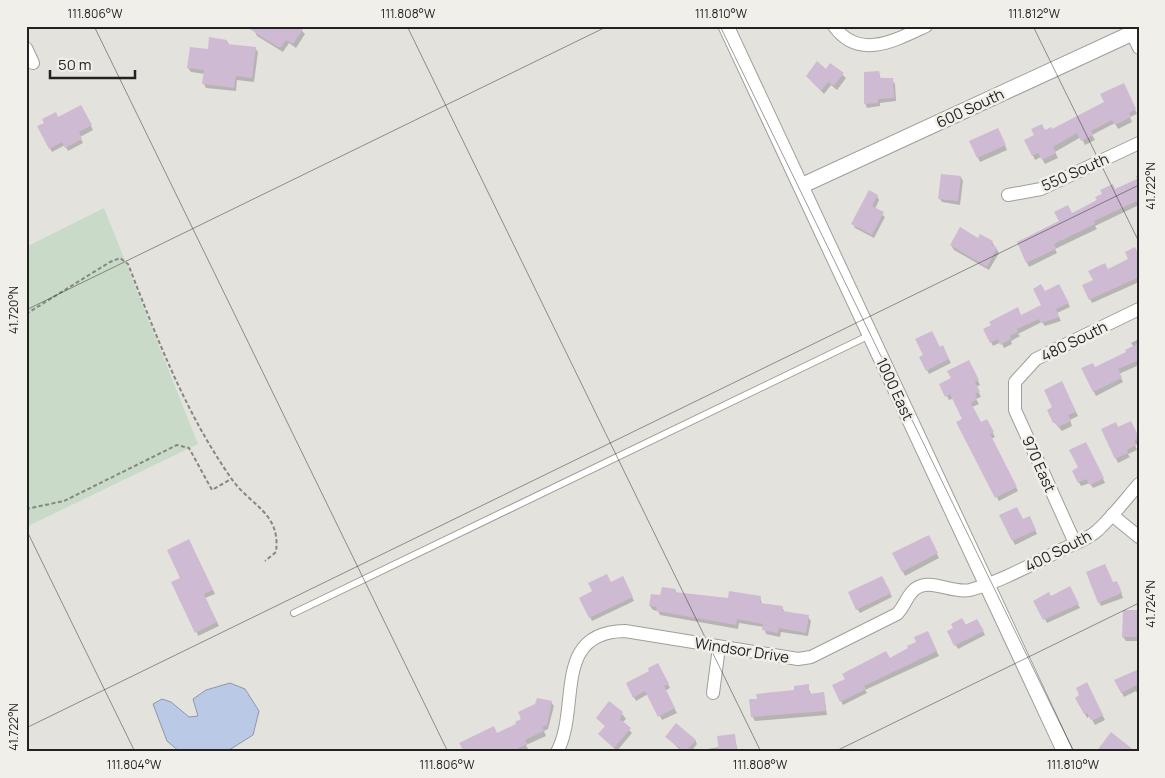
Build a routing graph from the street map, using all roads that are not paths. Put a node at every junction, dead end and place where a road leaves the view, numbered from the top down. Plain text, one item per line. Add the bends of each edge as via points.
1 (726, 26) edge
2 (834, 26) edge
3 (926, 26) edge
4 (1135, 31) edge
5 (26, 48) edge
6 (1139, 48) edge
7 (33, 63) dead end
8 (1139, 143) edge
9 (801, 186) junction
10 (1008, 196) dead end
11 (1139, 309) edge
12 (870, 336) junction
13 (1016, 382) joint
14 (1139, 484) edge
15 (1112, 515) junction
16 (1139, 537) edge
17 (1075, 543) junction
18 (988, 584) junction
19 (294, 613) dead end
20 (719, 647) junction
21 (712, 693) dead end
22 (557, 752) edge
23 (1065, 752) edge

1 - 9 street, 1000 East
2 - 3 street via 850,40 865,45 885,45
4 - 6 street
4 - 9 street, 600 South
5 - 7 street
8 - 10 street, 550 South via 1040,189
9 - 12 street, 1000 East
11 - 13 street, 480 South via 1036,359
12 - 18 street, 1000 East
12 - 19 lane
13 - 17 street, 970 East via 1015,410
14 - 15 street, 400 South
15 - 16 street
15 - 17 street, 400 South via 1097,532
17 - 18 street, 400 South
18 - 20 street, Windsor Drive via 961,591 922,585 914,590 897,614 811,657 798,659
18 - 23 street, 1000 East
20 - 21 street
20 - 22 street, Windsor Drive via 625,631 609,631 596,636 583,647 575,663 565,726

